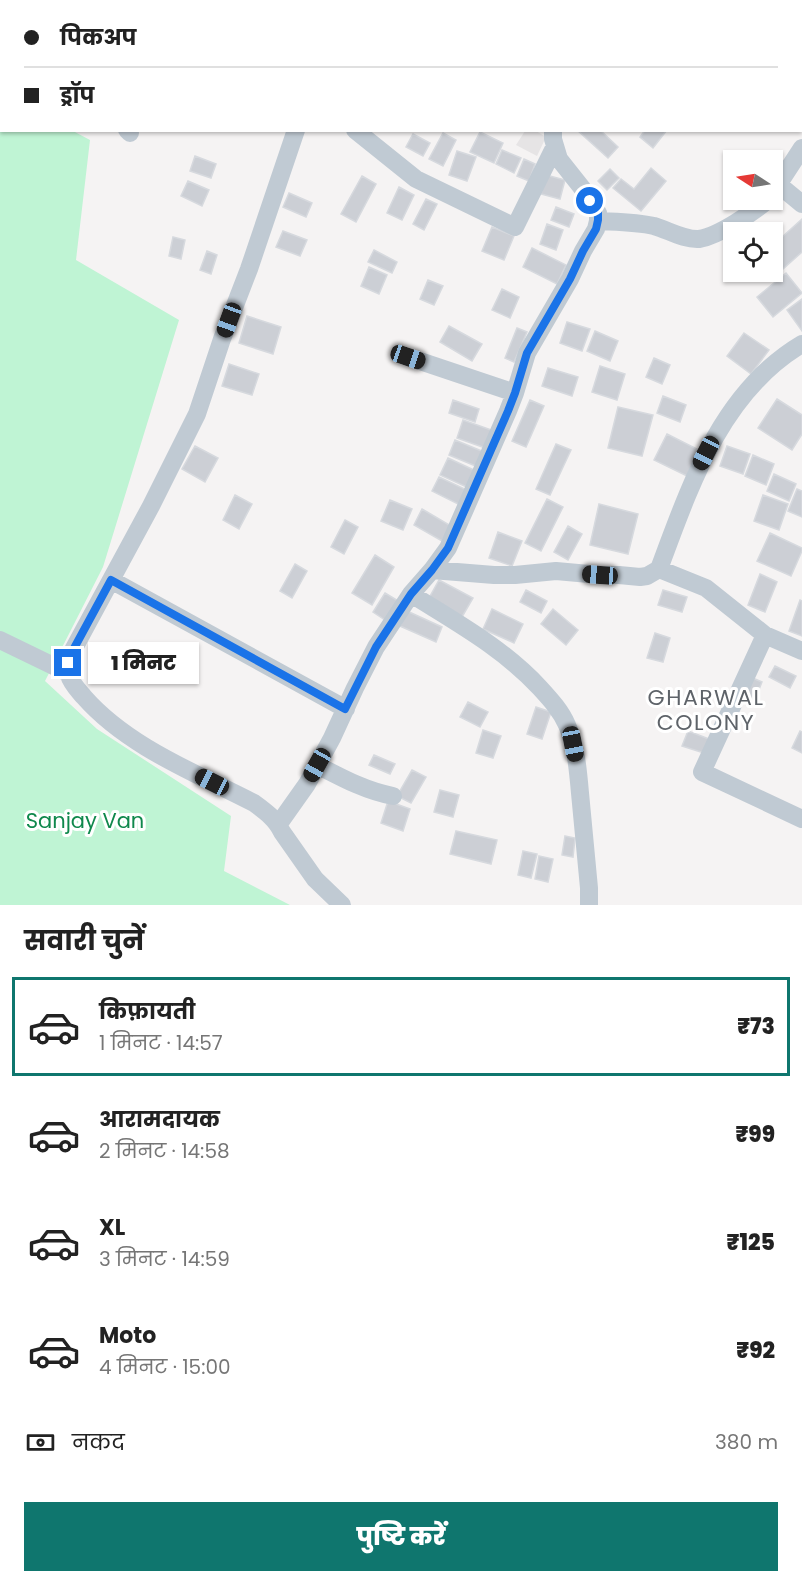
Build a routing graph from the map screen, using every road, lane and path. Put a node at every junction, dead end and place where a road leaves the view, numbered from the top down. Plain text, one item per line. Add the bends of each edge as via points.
1 (295, 132) edge
2 (357, 132) edge
3 (554, 138) edge
4 (802, 148) edge
5 (783, 177) edge
6 (783, 197) edge
7 (802, 204) edge
8 (752, 210) edge
9 (598, 220) junction
10 (802, 344) edge
11 (408, 357) dead end
12 (515, 393) junction
13 (659, 569) junction
14 (432, 570) junction
15 (111, 580) junction
16 (411, 594) junction
17 (765, 635) junction
18 (0, 640) edge
19 (802, 651) edge
20 (68, 673) junction
21 (345, 709) junction
22 (317, 765) junction
23 (393, 796) dead end
24 (802, 819) edge
25 (278, 825) junction
26 (342, 905) edge
27 (589, 905) edge

1 - 15 street via 197,414
2 - 3 street via 416,179 515,227
3 - 9 street via 559,159 598,213
4 - 5 street
6 - 7 street
8 - 9 street via 738,221 700,238 645,225
9 - 12 street via 570,279 527,353
10 - 13 street via 764,373 711,442
11 - 12 street
12 - 14 street via 448,548
13 - 14 street via 640,577 556,571 494,575
13 - 17 street via 706,588
14 - 16 street
15 - 20 street via 72,652
15 - 21 street
16 - 21 street via 376,647
16 - 27 street via 516,664 562,715 578,773
17 - 19 street
17 - 24 street via 702,772
18 - 20 street
20 - 25 street via 97,712 113,725 150,750 254,803
21 - 22 street
22 - 23 street via 361,787
22 - 25 street
25 - 26 street via 315,879

